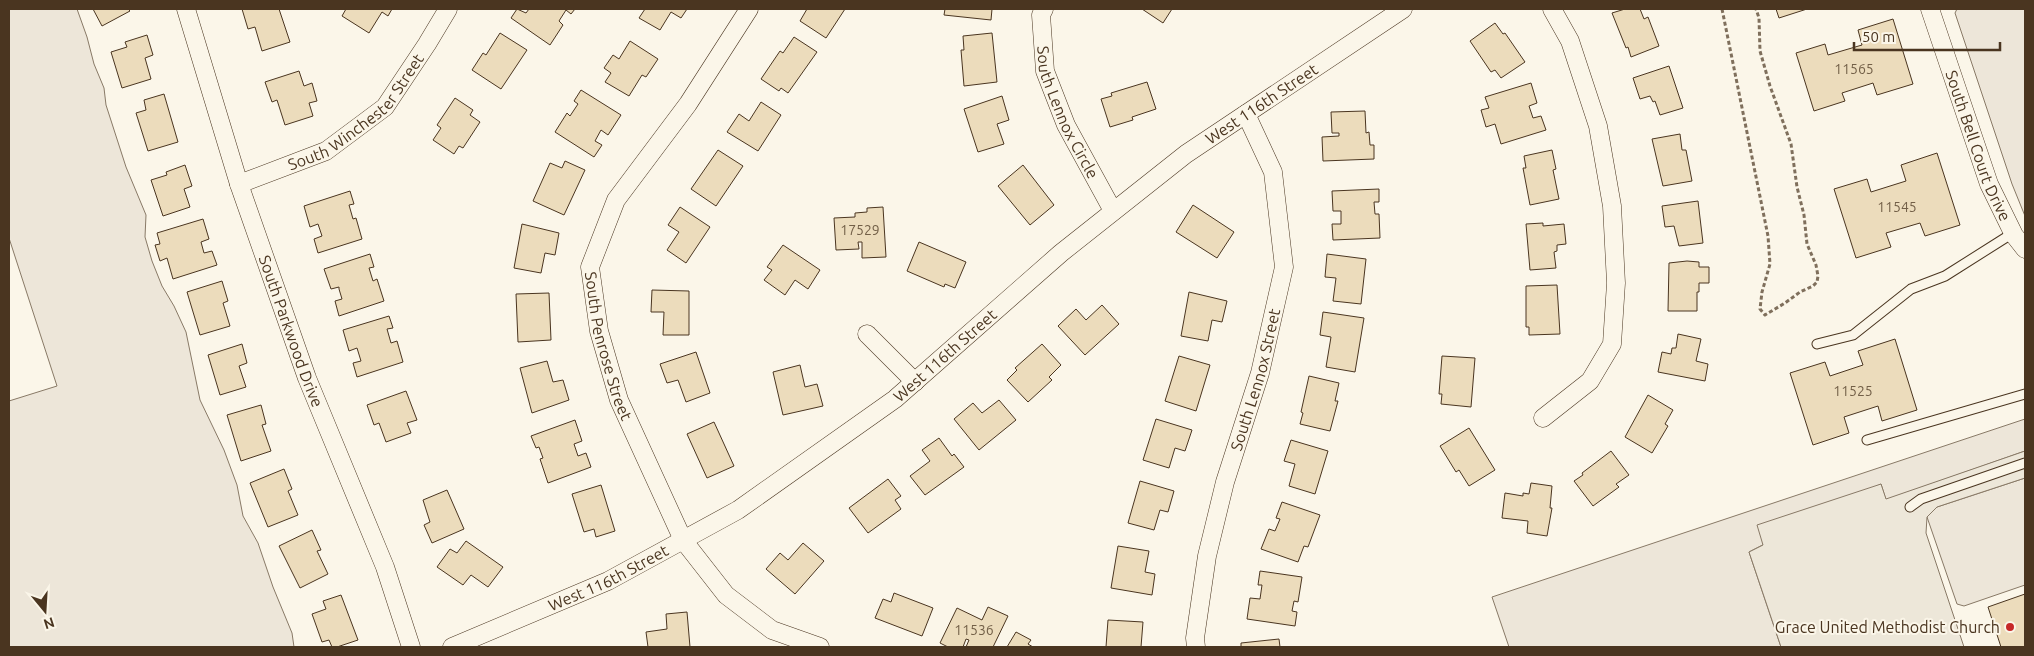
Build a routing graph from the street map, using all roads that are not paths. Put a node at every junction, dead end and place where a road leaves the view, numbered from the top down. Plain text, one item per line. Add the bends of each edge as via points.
1 (186, 9) edge
2 (448, 9) edge
3 (749, 9) edge
4 (1044, 9) edge
5 (1552, 9) edge
6 (1930, 9) edge
7 (1396, 11) edge
8 (1246, 114) junction
9 (239, 184) junction
10 (1113, 211) junction
11 (2013, 233) junction
12 (2025, 249) edge
13 (867, 334) dead end
14 (1817, 344) dead end
15 (915, 382) junction
16 (2025, 394) edge
17 (1543, 418) dead end
18 (1867, 440) dead end
19 (2025, 464) edge
20 (1910, 507) dead end
21 (683, 540) junction
22 (411, 647) edge
23 (452, 647) edge
24 (820, 647) edge
25 (1196, 647) edge

1 - 9 street, South Parkwood Drive
2 - 9 street, South Winchester Street via 385,107 326,151
3 - 21 street, South Penrose Street via 688,104 616,200 590,267 599,331 619,400
4 - 10 street, South Lennox Circle via 1041,15 1045,71 1066,125
5 - 17 street via 1570,41 1598,126 1612,206 1616,283 1612,344 1590,381
6 - 11 street, South Bell Court Drive via 1989,184
7 - 8 street, West 116th Street
8 - 10 street, West 116th Street via 1186,154
8 - 25 street, South Lennox Street via 1273,172 1284,267 1260,373 1225,482 1207,556
9 - 22 street, South Parkwood Drive via 307,378 385,566
10 - 15 street, West 116th Street
11 - 12 street, South Bell Court Drive
11 - 14 lane via 1945,276 1911,289 1853,336
13 - 15 street
15 - 21 street, West 116th Street via 738,510
16 - 18 lane
19 - 20 lane via 1921,499
21 - 23 street, West 116th Street via 608,581
21 - 24 street, South Penrose Street via 726,595 772,630

